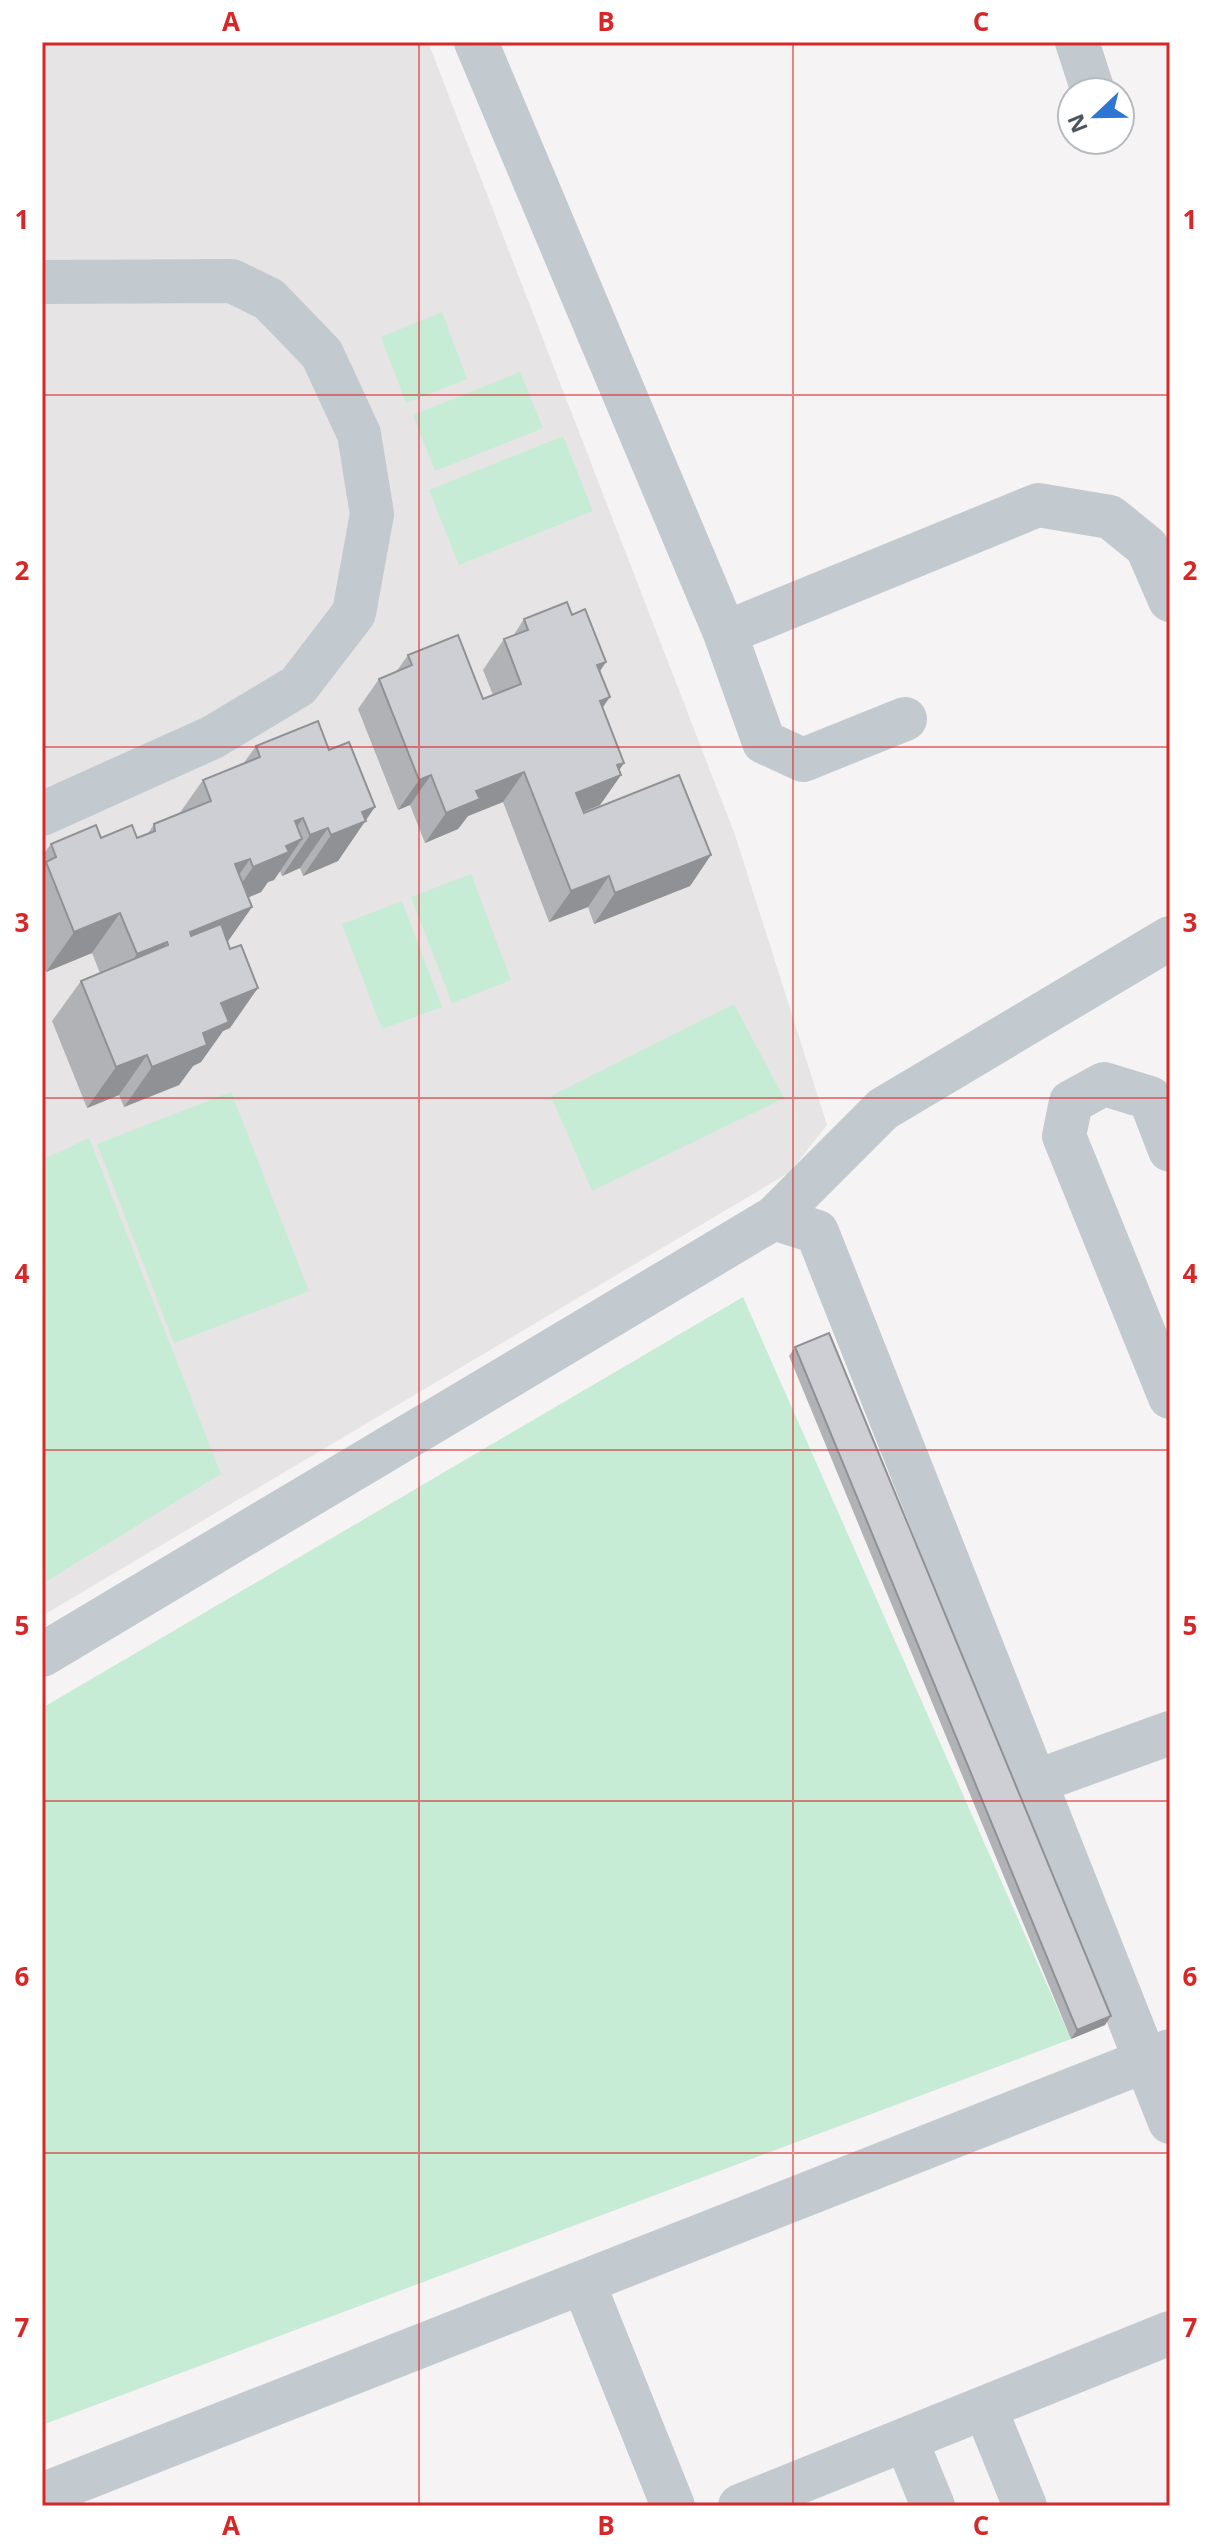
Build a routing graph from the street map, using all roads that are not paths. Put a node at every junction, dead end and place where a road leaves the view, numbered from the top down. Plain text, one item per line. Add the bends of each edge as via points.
1 (476, 42) edge
2 (1077, 42) edge
3 (1088, 76) edge
4 (42, 282) edge
5 (1170, 600) edge
6 (725, 633) junction
7 (905, 719) dead end
8 (42, 814) edge
9 (1170, 938) edge
10 (1170, 1150) edge
11 (774, 1218) junction
12 (1170, 1397) edge
13 (42, 1655) edge
14 (1170, 1733) edge
15 (1035, 1782) junction
16 (1158, 2056) edge
17 (1170, 2122) edge
18 (583, 2282) junction
19 (1170, 2333) edge
20 (985, 2408) junction
21 (906, 2440) junction
22 (42, 2495) edge
23 (673, 2506) edge
24 (740, 2506) edge
25 (933, 2506) edge
26 (1025, 2506) edge

1 - 6 street
2 - 3 street
4 - 8 street via 232,281 269,299 322,354 359,434 372,514 354,613 298,686 213,737
5 - 6 street via 1147,547 1110,517 1038,505
6 - 7 street via 764,742 803,760
9 - 11 street via 883,1109
10 - 12 street via 1150,1098 1104,1084 1071,1102 1064,1136
11 - 13 street
11 - 15 street via 817,1232
14 - 15 street
15 - 16 street
16 - 17 street
16 - 18 street
18 - 22 street
18 - 23 street
19 - 20 street
20 - 21 street
20 - 26 street
21 - 24 street
21 - 25 street

